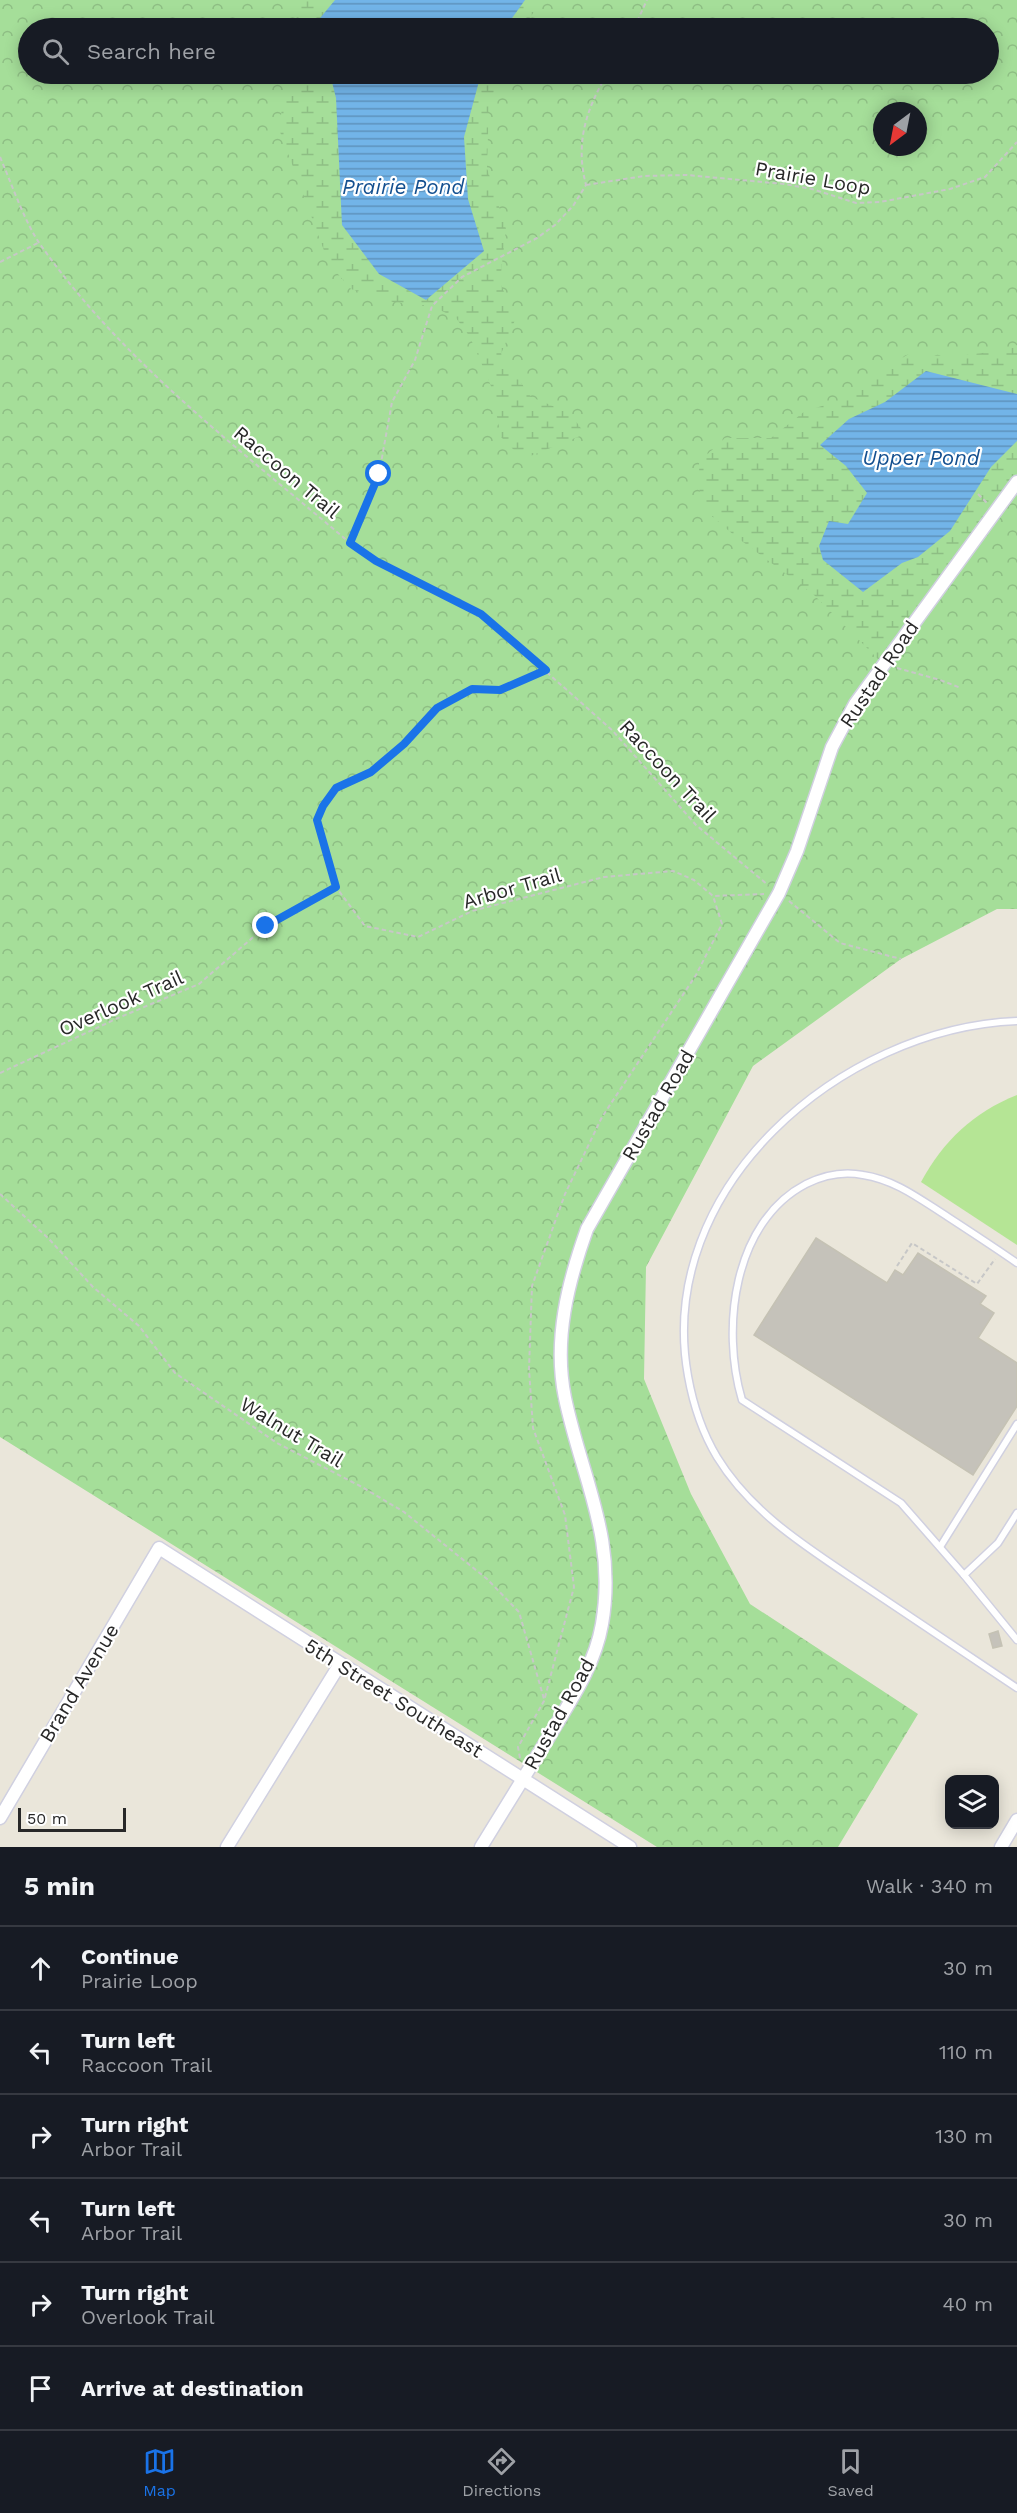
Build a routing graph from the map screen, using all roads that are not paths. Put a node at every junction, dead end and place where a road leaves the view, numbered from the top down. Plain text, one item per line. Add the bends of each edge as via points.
1 (1017, 482) edge
2 (1017, 1021) edge
3 (1017, 1263) edge
4 (1017, 1424) edge
5 (1017, 1513) edge
6 (939, 1547) junction
7 (159, 1548) joint
8 (964, 1575) junction
9 (1017, 1640) edge
10 (340, 1664) junction
11 (1017, 1688) edge
12 (523, 1779) junction
13 (0, 1818) edge
14 (1017, 1820) edge
15 (227, 1847) edge
16 (481, 1847) edge
17 (630, 1847) edge
18 (1000, 1847) edge

1 - 12 street, Rustad Road via 855,704 832,747 779,893 587,1229 564,1311 561,1353 564,1396 606,1553 602,1626 576,1691
2 - 11 lane via 963,1027 885,1052 847,1073 776,1128 729,1185 706,1225 686,1293 683,1325 696,1413 716,1456 749,1499 784,1531
3 - 6 lane via 899,1185 861,1174 829,1175 797,1189 771,1213 749,1248 736,1291 733,1348 742,1400 901,1503
4 - 6 lane
5 - 8 lane via 998,1543
6 - 8 lane
7 - 10 street, 5th Street Southeast
7 - 13 street, Brand Avenue
8 - 9 lane
10 - 12 street, 5th Street Southeast
10 - 15 street
12 - 16 street, Rustad Road
12 - 17 street, 5th Street Southeast
14 - 18 street

